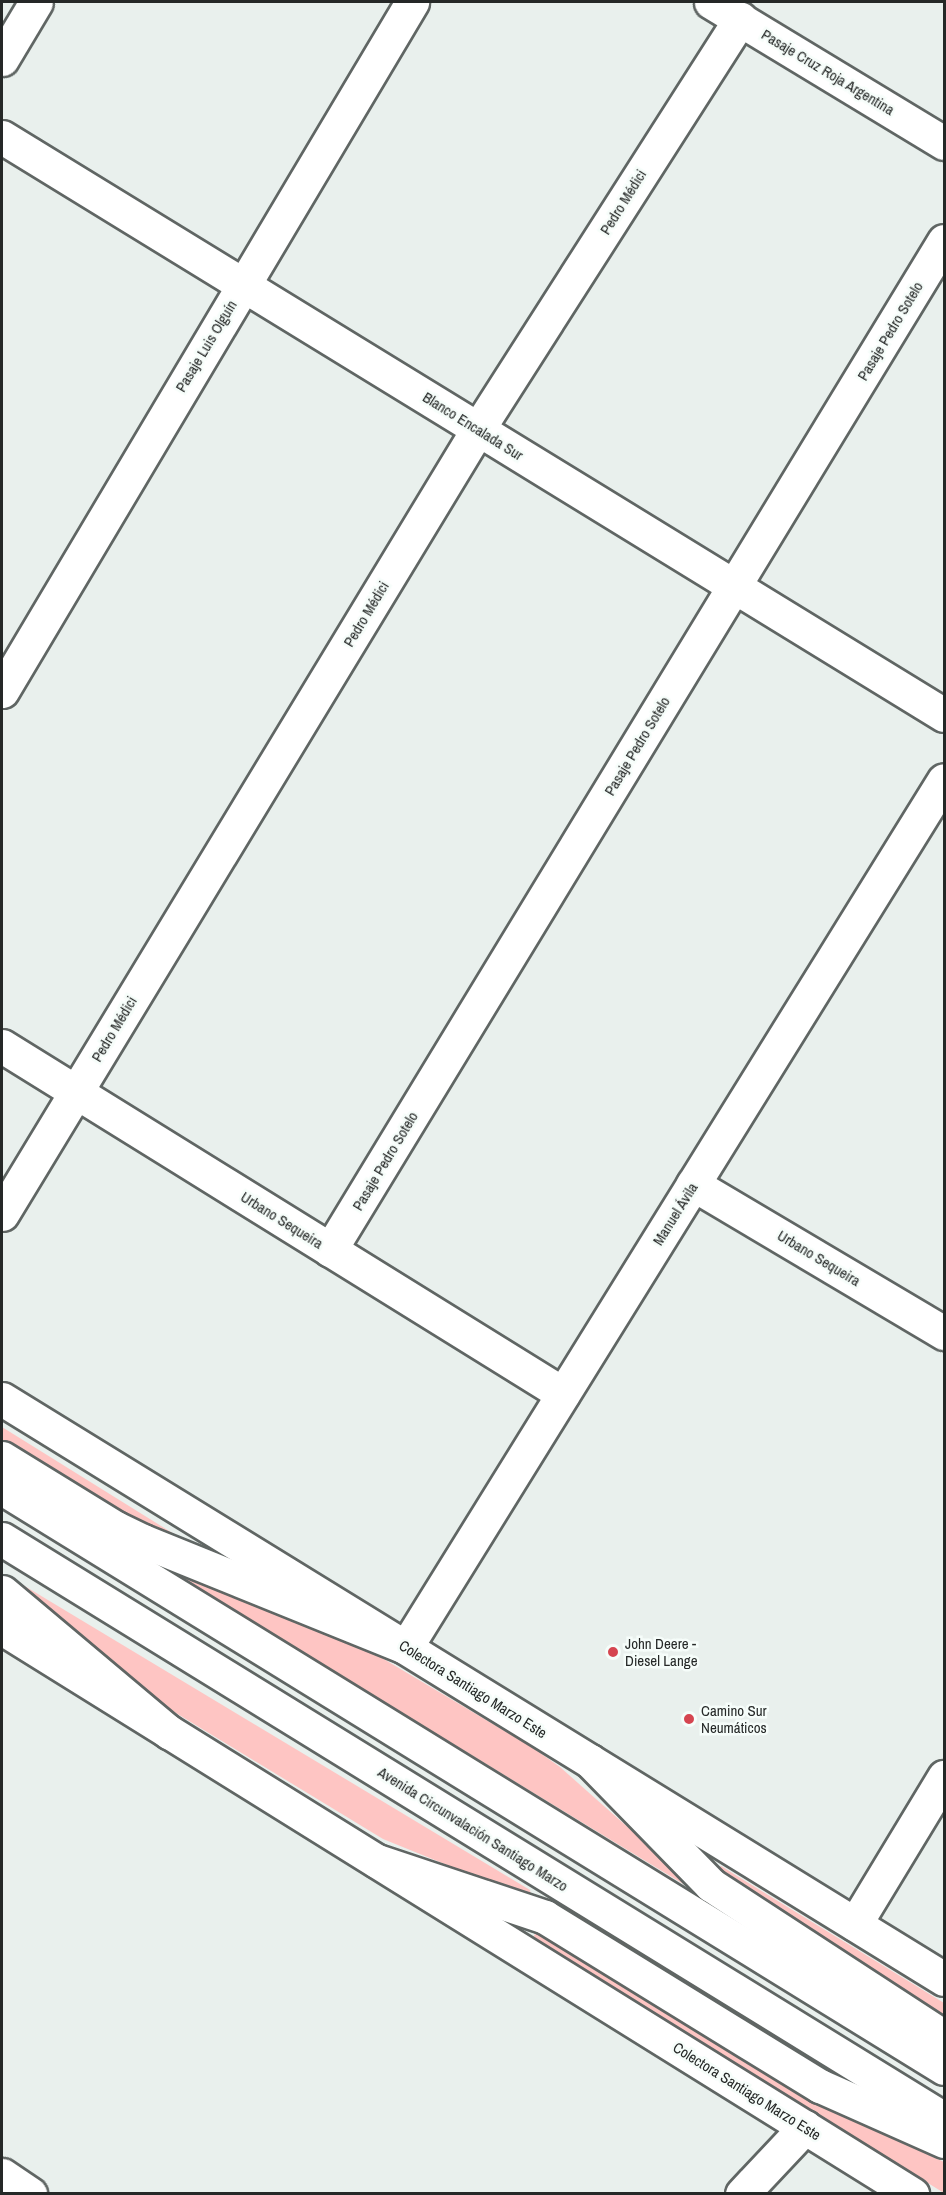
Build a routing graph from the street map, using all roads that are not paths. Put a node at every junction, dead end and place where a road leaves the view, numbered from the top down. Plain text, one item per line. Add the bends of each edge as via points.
1 (36, 2) edge
2 (412, 2) edge
3 (711, 2) edge
4 (740, 19) junction
5 (2, 59) edge
6 (2, 137) edge
7 (945, 143) edge
8 (945, 242) edge
9 (243, 285) junction
10 (478, 429) junction
11 (734, 586) junction
12 (2, 691) edge
13 (945, 715) edge
14 (945, 780) edge
15 (2, 1046) edge
16 (76, 1092) junction
17 (693, 1184) junction
18 (2, 1214) edge
19 (330, 1250) junction
20 (945, 1333) edge
21 (563, 1394) junction
22 (2, 1399) edge
23 (2, 1458) edge
24 (2, 1488) edge
25 (2, 1539) edge
26 (2, 1592) edge
27 (2, 1628) edge
28 (406, 1647) junction
29 (170, 1733) junction
30 (590, 1761) junction
31 (945, 1777) edge
32 (377, 1861) junction
33 (855, 1924) junction
34 (945, 1979) edge
35 (945, 2037) edge
36 (945, 2068) edge
37 (945, 2119) edge
38 (805, 2127) junction
39 (945, 2141) edge
40 (2, 2175) edge
41 (30, 2193) edge
42 (742, 2193) edge
43 (912, 2193) edge

1 - 5 main road
2 - 9 main road, Pasaje Luis Olguín
3 - 4 main road, Pasaje Cruz Roja Argentina
4 - 7 main road, Pasaje Cruz Roja Argentina
4 - 10 main road, Pedro Médici
6 - 9 main road, Blanco Encalada Sur
8 - 11 main road, Pasaje Pedro Sotelo
9 - 10 main road, Blanco Encalada Sur
9 - 12 main road, Pasaje Luis Olguín
10 - 11 main road, Blanco Encalada Sur
10 - 16 main road, Pedro Médici
11 - 13 main road, Blanco Encalada Sur
11 - 19 main road, Pasaje Pedro Sotelo
14 - 17 main road, Manuel Ávila
15 - 16 main road, Urbano Sequeira
16 - 18 main road, Pedro Médici
16 - 19 main road, Urbano Sequeira
17 - 20 main road, Urbano Sequeira
17 - 21 main road, Manuel Ávila
19 - 21 main road, Urbano Sequeira
21 - 28 main road, Manuel Ávila
22 - 28 main road, Colectora Santiago Marzo Este
23 - 28 main road via 143,1541
24 - 36 main road
25 - 37 main road, Avenida Circunvalación Santiago Marzo
26 - 29 main road
27 - 29 main road, Colectora Santiago Marzo Este
28 - 30 main road, Colectora Santiago Marzo Este
29 - 32 main road, Colectora Santiago Marzo Este
30 - 33 main road, Colectora Santiago Marzo Este
30 - 35 main road via 711,1885
31 - 33 main road
32 - 38 main road, Colectora Santiago Marzo Este
32 - 39 main road via 545,1917 820,2086
33 - 34 main road, Colectora Santiago Marzo Este
38 - 42 main road
38 - 43 main road, Colectora Santiago Marzo Este
40 - 41 main road

